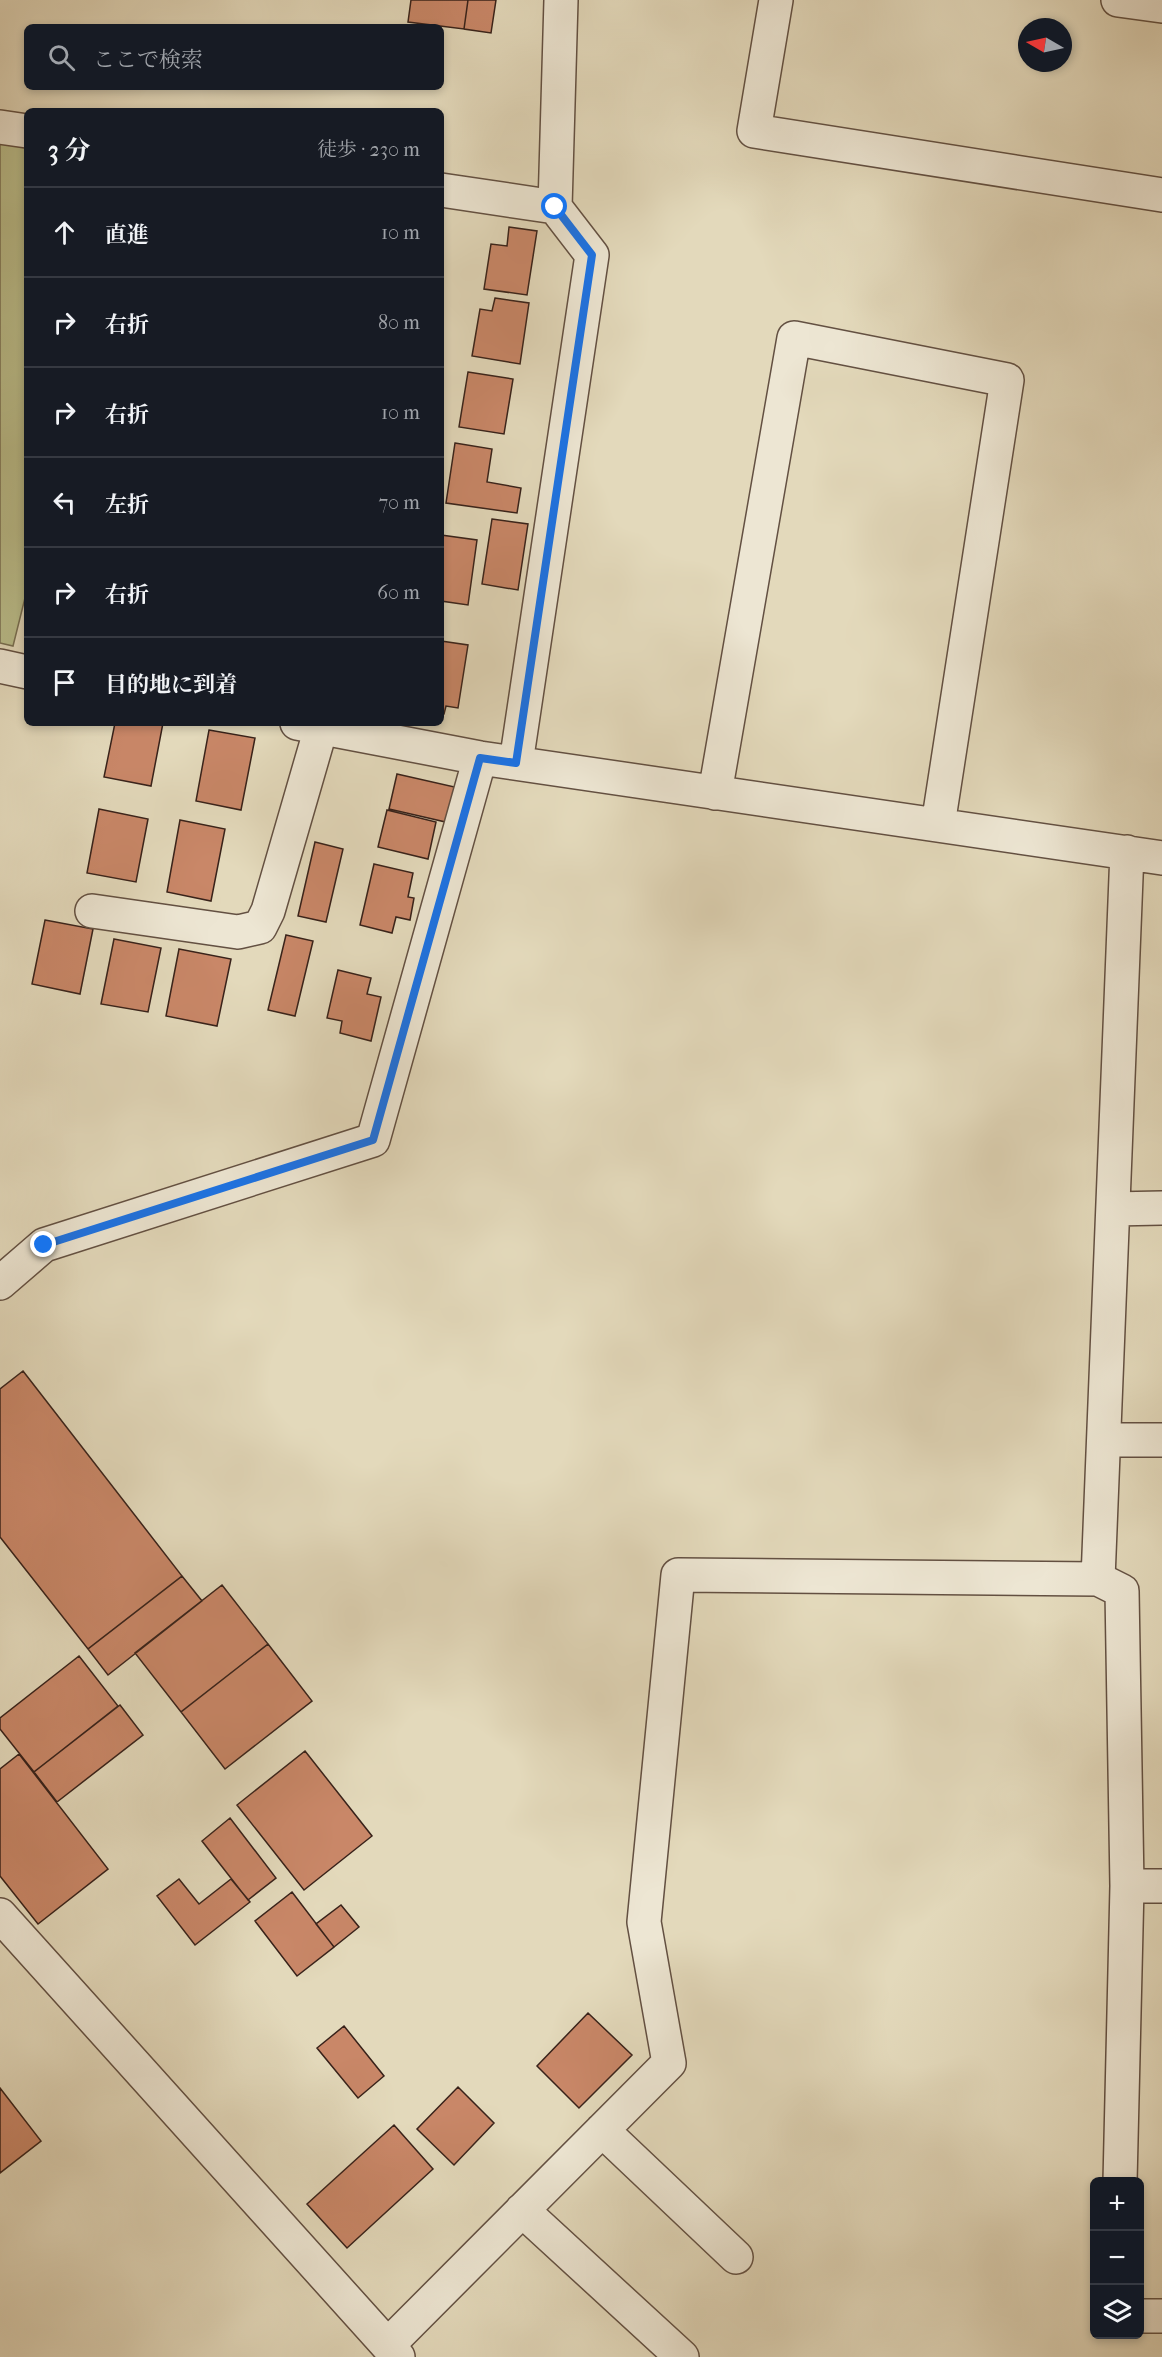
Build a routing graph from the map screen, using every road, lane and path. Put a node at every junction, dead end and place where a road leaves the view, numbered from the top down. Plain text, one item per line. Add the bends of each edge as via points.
1 (561, 0) edge
2 (776, 0) edge
3 (1118, 0) edge
4 (1162, 6) edge
5 (0, 127) edge
6 (24, 131) edge
7 (444, 190) edge
8 (1162, 195) edge
9 (555, 207) junction
10 (309, 726) edge
11 (314, 726) edge
12 (480, 758) junction
13 (516, 763) junction
14 (715, 793) junction
15 (938, 825) junction
16 (1127, 852) junction
17 (1162, 858) edge
18 (92, 911) dead end
19 (1162, 1208) edge
20 (1113, 1209) junction
21 (0, 1284) edge
22 (1104, 1440) junction
23 (1162, 1440) edge
24 (1098, 1579) junction
25 (1127, 1886) junction
26 (1162, 1886) edge
27 (0, 1915) edge
28 (602, 2130) junction
29 (1120, 2177) edge
30 (522, 2210) junction
31 (736, 2256) dead end
32 (1144, 2316) edge
33 (1162, 2316) edge
34 (393, 2351) edge
35 (682, 2357) edge

1 - 9 street
2 - 8 street via 754,130
3 - 4 street
5 - 6 street
7 - 9 street
9 - 13 street via 592,255
10 - 18 street via 268,911 260,927 238,932
11 - 12 street
12 - 13 street
12 - 21 street via 373,1140 44,1245
13 - 14 street
14 - 15 street
14 - 15 street via 794,338 1007,380
15 - 16 street
16 - 17 street
16 - 20 street
19 - 20 street
20 - 22 street
22 - 23 street
22 - 24 street
24 - 25 street via 1122,1591
24 - 28 street via 678,1575 644,1922 669,2062
25 - 26 street
25 - 29 street
27 - 34 street
28 - 30 street
28 - 31 street
30 - 34 street
30 - 35 street
32 - 33 street

